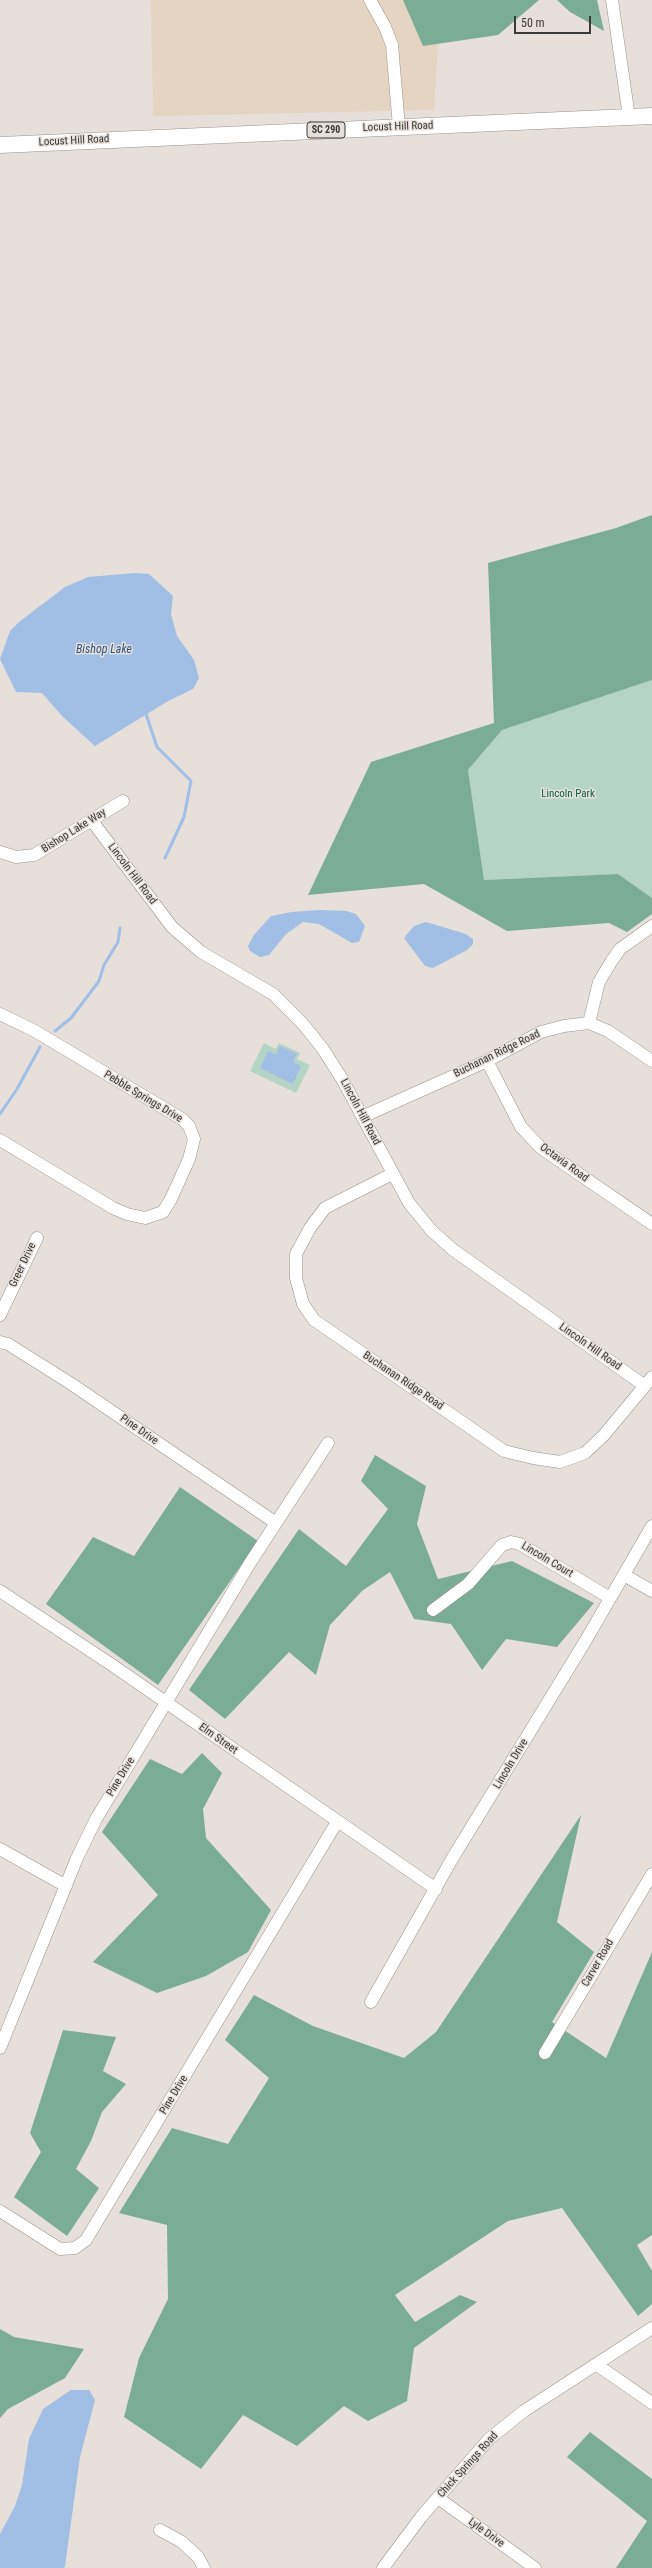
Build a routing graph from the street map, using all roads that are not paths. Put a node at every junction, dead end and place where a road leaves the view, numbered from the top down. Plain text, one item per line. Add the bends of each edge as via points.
1 (370, 0) edge
2 (612, 0) edge
3 (652, 116) edge
4 (630, 117) junction
5 (399, 127) junction
6 (0, 145) edge
7 (123, 801) dead end
8 (92, 821) junction
9 (0, 852) edge
10 (652, 926) edge
11 (0, 1014) edge
12 (589, 1023) junction
13 (487, 1060) junction
14 (652, 1061) edge
15 (364, 1116) junction
16 (0, 1140) edge
17 (392, 1174) junction
18 (652, 1224) edge
19 (36, 1238) dead end
20 (0, 1315) edge
21 (0, 1342) edge
22 (648, 1381) edge
23 (328, 1443) dead end
24 (276, 1523) junction
25 (652, 1526) edge
26 (624, 1575) junction
27 (0, 1591) edge
28 (652, 1591) edge
29 (610, 1598) junction
30 (433, 1610) dead end
31 (166, 1703) junction
32 (337, 1822) junction
33 (0, 1849) edge
34 (652, 1874) edge
35 (66, 1886) junction
36 (436, 1889) junction
37 (371, 2002) dead end
38 (0, 2048) edge
39 (545, 2053) dead end
40 (0, 2211) edge
41 (652, 2328) edge
42 (596, 2365) junction
43 (652, 2403) edge
44 (438, 2498) junction
45 (160, 2530) dead end
46 (204, 2568) edge
47 (383, 2568) edge
48 (535, 2568) edge

1 - 5 street via 392,45
2 - 4 street
3 - 4 main road, Locust Hill Road / SC 290
4 - 5 main road, Locust Hill Road / SC 290
5 - 6 main road, Locust Hill Road / SC 290
7 - 8 street, Bishop Lake Way
8 - 9 street, Bishop Lake Way via 34,855 16,857
8 - 15 street, Lincoln Hill Road via 172,927 202,952 272,994 303,1024 323,1049
10 - 12 street via 620,949 610,962 599,982
11 - 16 street, Pebble Springs Drive via 35,1031 182,1119 189,1126 194,1140 189,1159 163,1212 145,1218 113,1208
12 - 13 street, Buchanan Ridge Road via 541,1032
12 - 14 street via 608,1031
13 - 15 street, Buchanan Ridge Road
13 - 18 street, Octavia Road via 521,1127 541,1148
15 - 17 street, Lincoln Hill Road
17 - 22 street, Lincoln Hill Road via 409,1203 431,1230 452,1249
17 - 22 street, Buchanan Ridge Road via 325,1208 310,1228 296,1254 296,1278 303,1304 314,1320 504,1451 533,1458 560,1462 585,1453 604,1435
19 - 20 street, Greer Drive
21 - 24 street, Pine Drive via 8,1344 70,1383
23 - 24 street, Pine Drive
24 - 31 street, Pine Drive
25 - 26 street, Lincoln Drive
26 - 28 street
26 - 29 street, Lincoln Drive
27 - 31 street, Elm Street
29 - 30 street, Lincoln Court via 520,1544 511,1542 502,1545 468,1584
29 - 36 street, Lincoln Drive
31 - 32 street, Elm Street
31 - 35 street, Pine Drive via 96,1819
32 - 36 street, Elm Street
32 - 40 street, Pine Drive via 86,2240 75,2248 60,2249
33 - 35 street
34 - 39 street, Carver Road
35 - 38 street, Pine Drive
36 - 37 street, Lincoln Drive
41 - 42 street, Chick Springs Road
42 - 43 street
42 - 44 street, Chick Springs Road via 505,2425 477,2452
44 - 47 street, Chick Springs Road
44 - 48 street, Lyle Drive
45 - 46 street via 182,2542 198,2557

